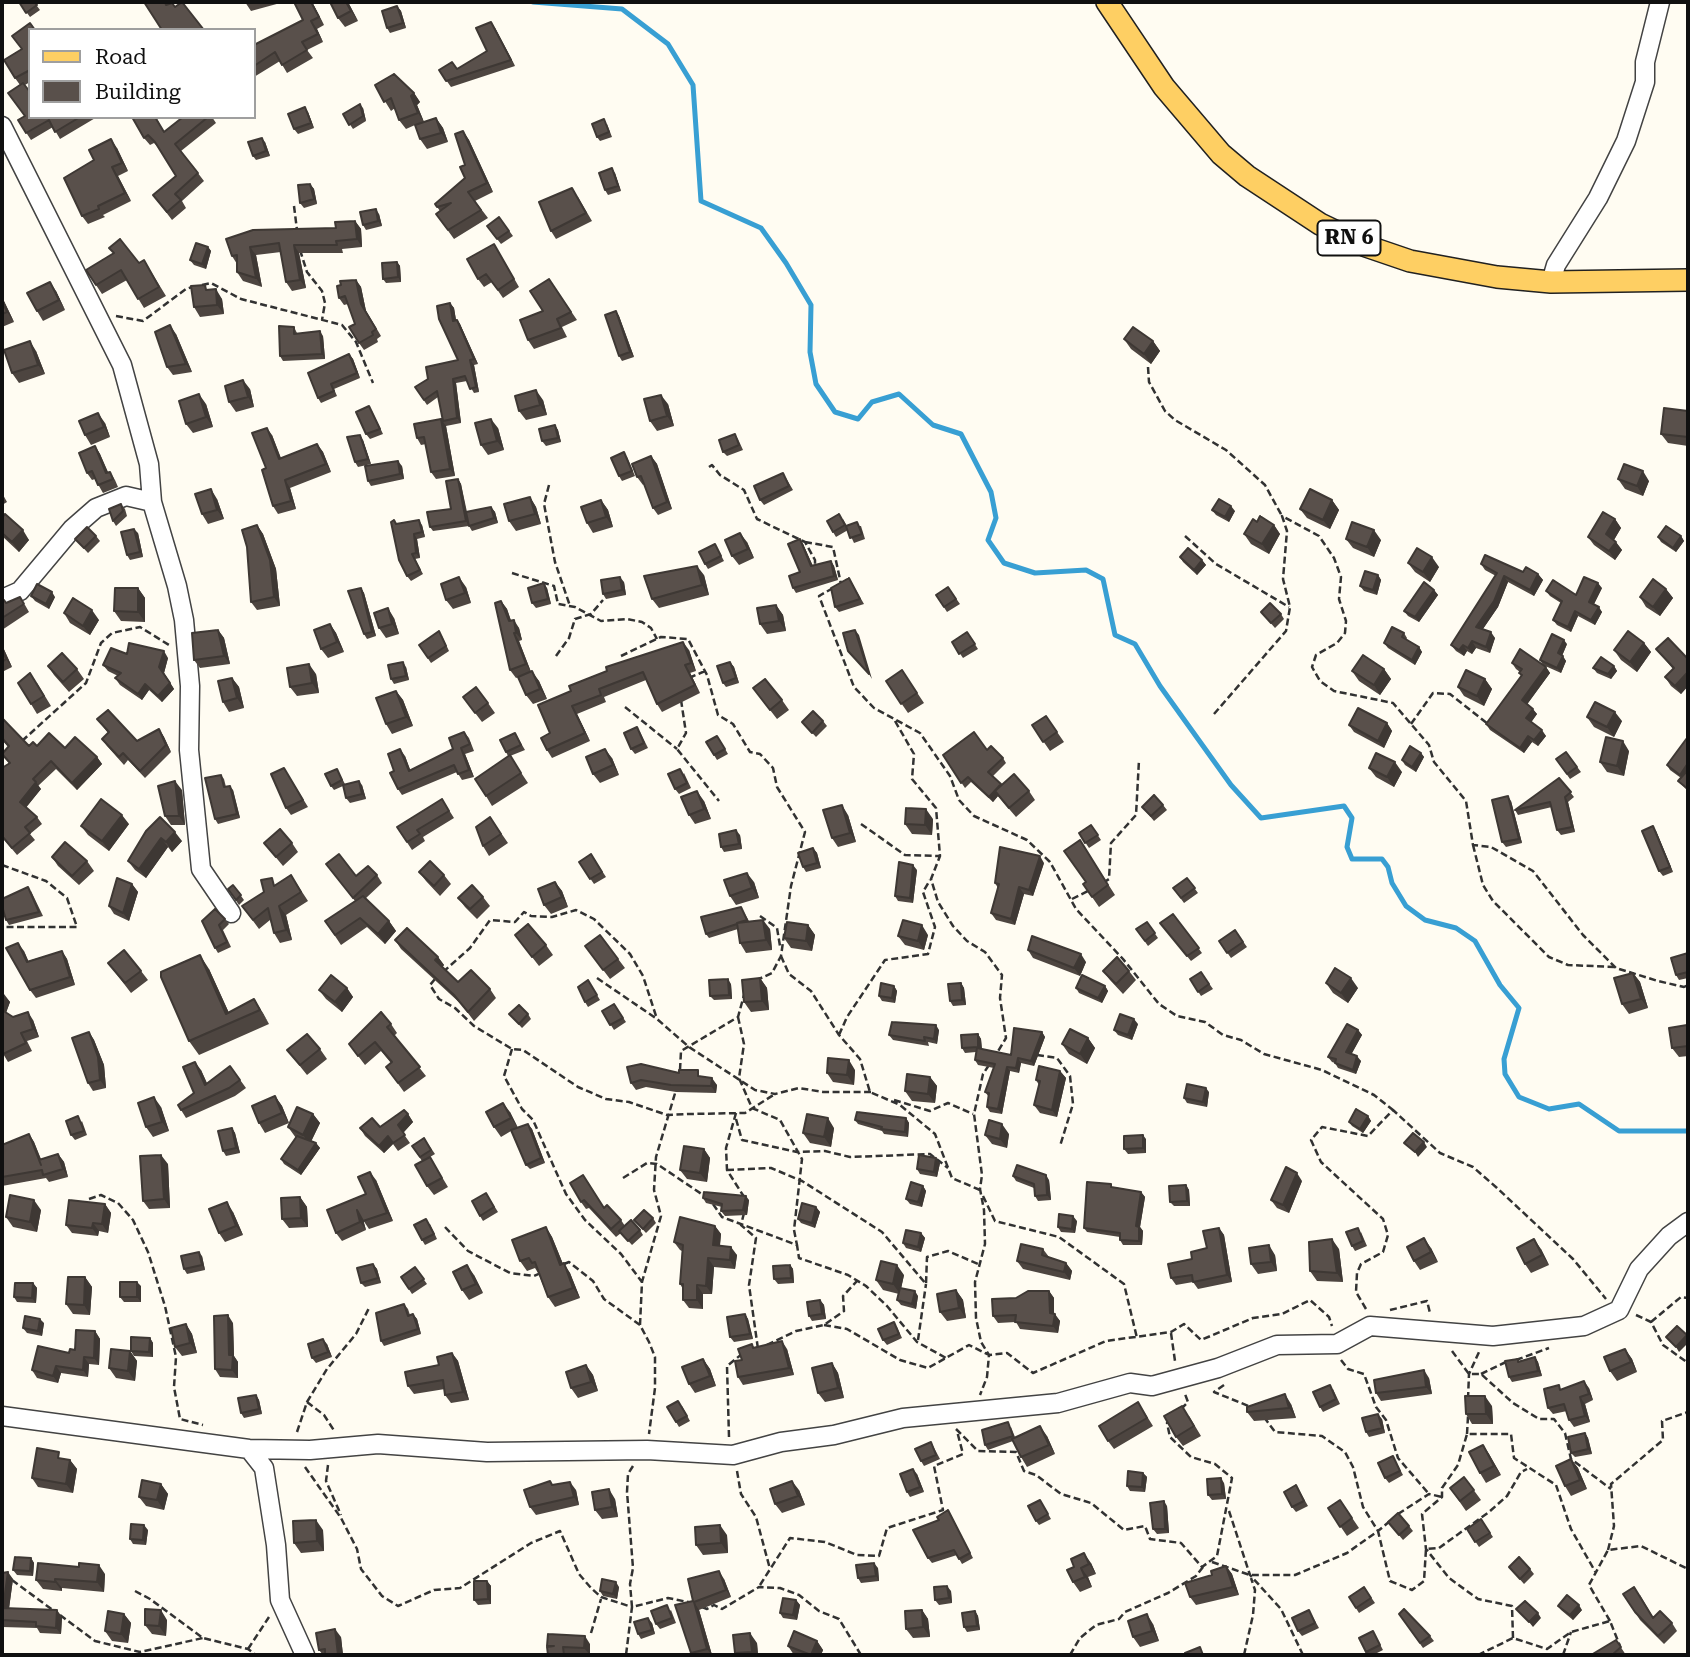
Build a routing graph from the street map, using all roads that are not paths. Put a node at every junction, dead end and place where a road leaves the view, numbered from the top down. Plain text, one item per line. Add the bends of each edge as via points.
1 (1107, 2) edge
2 (1660, 2) edge
3 (2, 126) edge
4 (1688, 280) edge
5 (1551, 282) junction
6 (152, 502) junction
7 (2, 599) edge
8 (231, 912) dead end
9 (1688, 1222) edge
10 (2, 1416) edge
11 (249, 1449) junction
12 (305, 1655) edge

1 - 5 main road, RN 6 via 1194,125 1221,154 1283,202 1355,241 1410,261
2 - 5 street via 1645,62 1645,82 1626,141
3 - 6 street via 122,365 149,464
4 - 5 main road, RN 6
6 - 7 street via 126,496 96,508 72,529 20,591
6 - 8 street via 177,586 187,656 189,750 201,869
9 - 11 street via 1639,1269 1619,1310 1584,1326 1493,1336 1370,1326 1337,1343 1278,1345 1152,1386 1130,1383 1058,1403 903,1418 733,1455 647,1450 487,1452 377,1444
10 - 11 street
11 - 12 street via 264,1468 280,1600

